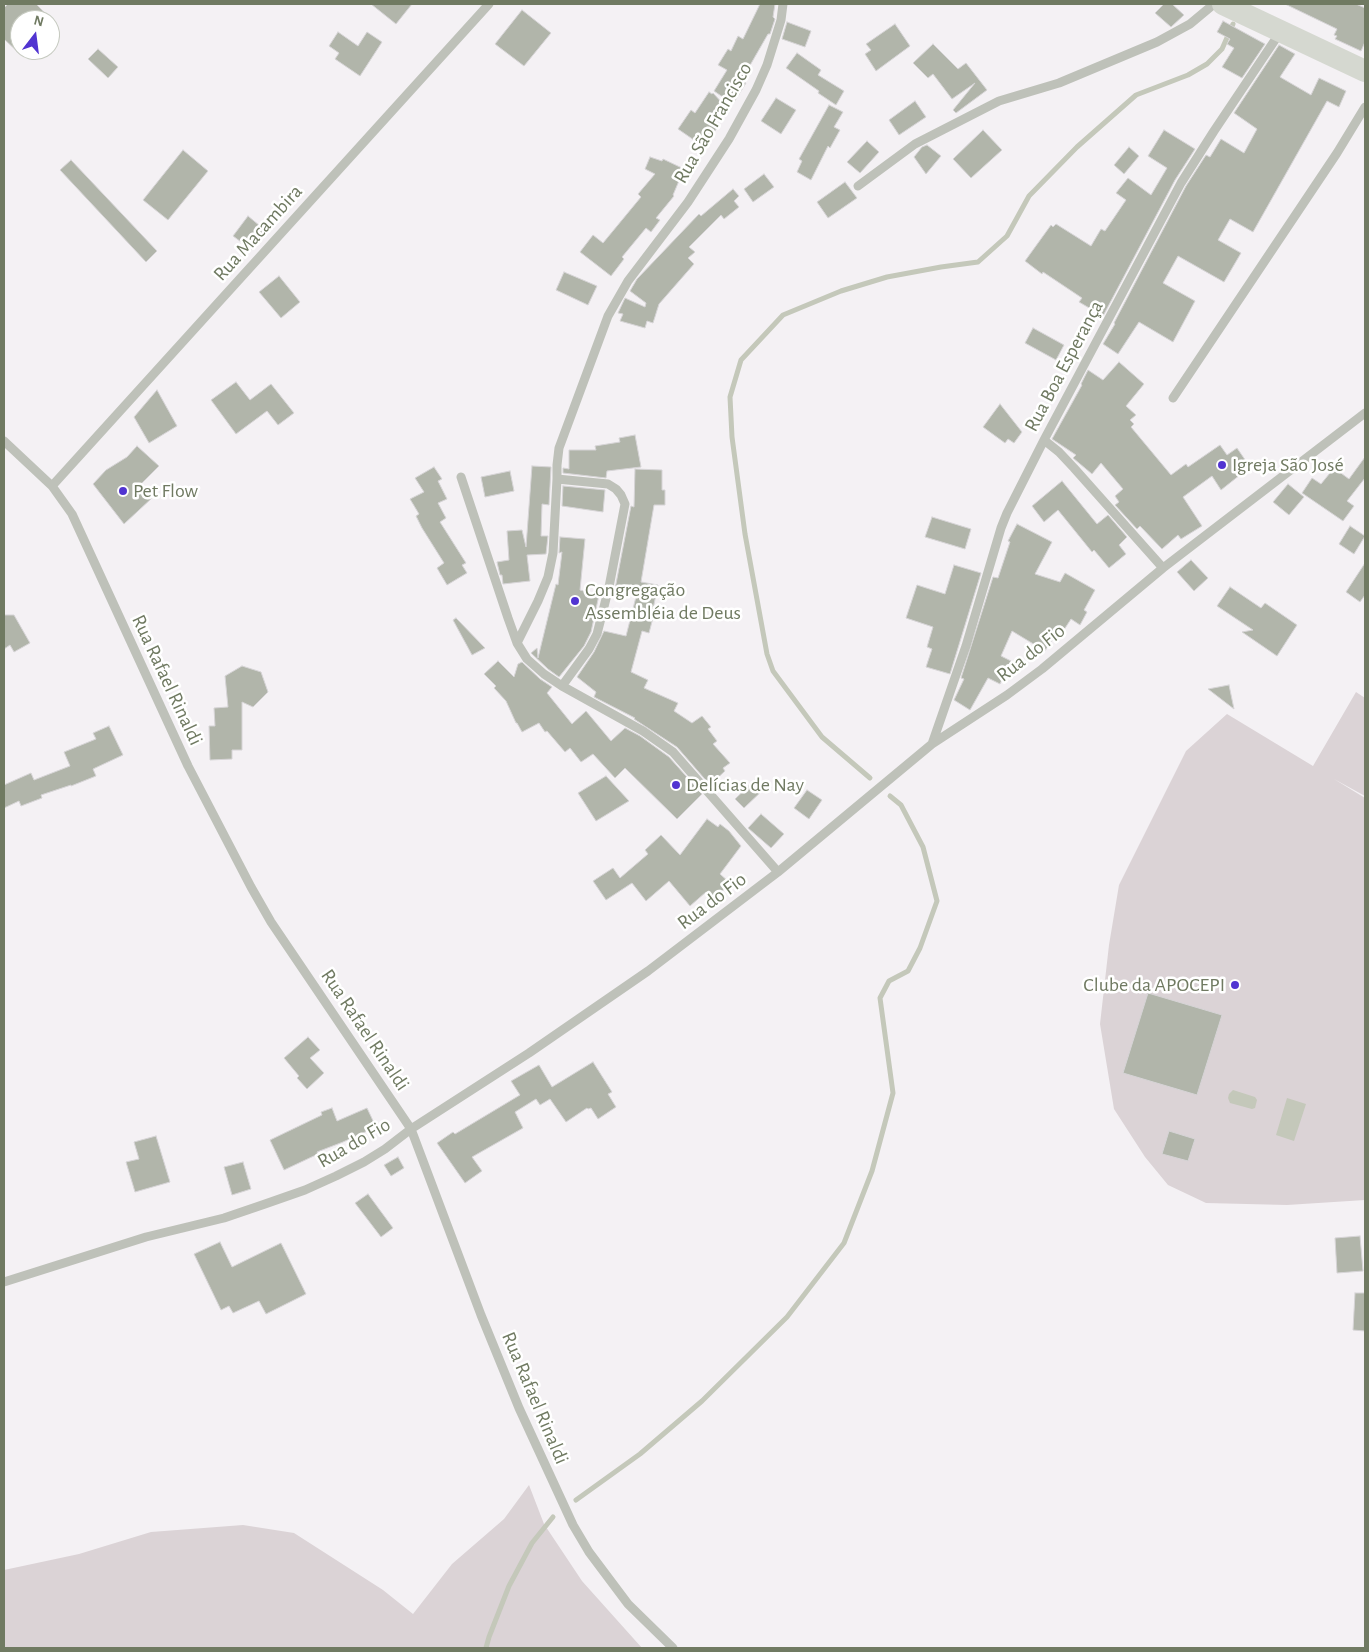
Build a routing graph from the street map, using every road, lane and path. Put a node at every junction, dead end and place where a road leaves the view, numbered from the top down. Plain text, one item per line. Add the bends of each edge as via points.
1 (489, 4) edge
2 (783, 4) edge
3 (1214, 4) edge
4 (1223, 4) edge
5 (1281, 31) junction
6 (1365, 71) edge
7 (1365, 107) edge
8 (858, 186) dead end
9 (1173, 398) dead end
10 (1365, 413) edge
11 (1044, 440) junction
12 (4, 441) edge
13 (461, 477) dead end
14 (557, 480) junction
15 (52, 486) junction
16 (1162, 568) junction
17 (517, 643) junction
18 (562, 686) junction
19 (932, 744) junction
20 (778, 872) junction
21 (411, 1129) junction
22 (4, 1282) edge
23 (673, 1648) edge

1 - 15 street, Rua Macambira
2 - 14 street, Rua São Francisco via 775,43 756,90 729,140 688,202 628,281 608,316 559,448
3 - 8 street via 1190,24 1157,42 1059,83 999,101 915,144
4 - 5 main road
5 - 6 main road
5 - 11 street, Rua Boa Esperança via 1181,184
7 - 9 street
10 - 16 street, Rua do Fio
11 - 16 street via 1060,452
11 - 19 street, Rua Boa Esperança via 1001,528 966,646
12 - 15 street, Rua Rafael Rinaldi
13 - 17 street
14 - 17 street, Rua São Francisco via 553,553 548,577
14 - 18 street via 608,484 616,489 625,504 597,634
15 - 21 street, Rua Rafael Rinaldi via 72,514 188,766 251,887
16 - 19 street, Rua do Fio via 1042,669
17 - 18 street via 527,659
18 - 20 street via 643,731 673,752
19 - 20 street, Rua do Fio
20 - 21 street, Rua do Fio via 648,971
21 - 22 street, Rua do Fio via 364,1162 305,1190 224,1218 146,1237
21 - 23 street, Rua Rafael Rinaldi via 518,1408 573,1525 628,1604

